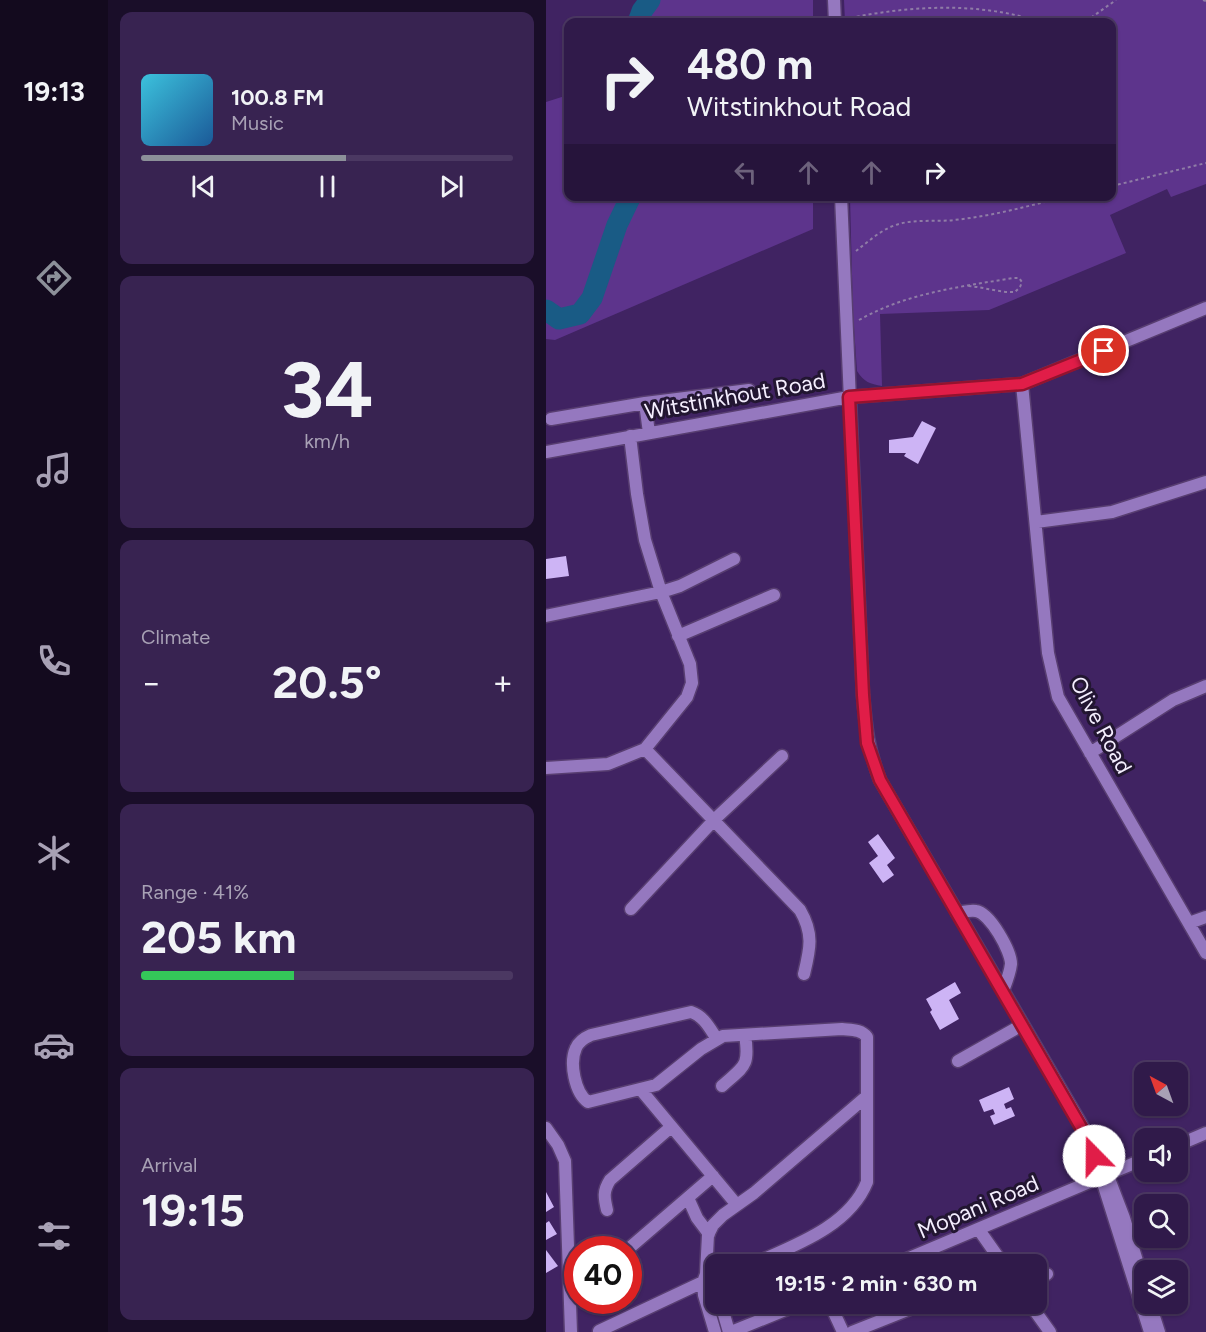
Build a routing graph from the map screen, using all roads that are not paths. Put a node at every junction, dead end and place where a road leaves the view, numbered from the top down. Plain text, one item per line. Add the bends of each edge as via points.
1 (834, 0) edge
2 (835, 18) edge
3 (841, 201) edge
4 (1206, 309) edge
5 (1022, 384) junction
6 (749, 390) dead end
7 (849, 397) junction
8 (645, 404) junction
9 (551, 419) dead end
10 (649, 433) junction
11 (630, 436) junction
12 (546, 452) edge
13 (1206, 482) edge
14 (1036, 522) junction
15 (734, 560) dead end
16 (661, 592) junction
17 (774, 595) dead end
18 (546, 616) edge
19 (678, 636) junction
20 (1206, 686) edge
21 (645, 749) junction
22 (1090, 753) junction
23 (782, 756) dead end
24 (546, 768) edge
25 (715, 819) junction
26 (631, 909) dead end
27 (957, 912) junction
28 (1206, 917) edge
29 (1189, 923) junction
30 (1206, 953) edge
31 (804, 974) dead end
32 (1003, 991) junction
33 (1022, 1025) junction
34 (745, 1035) junction
35 (717, 1039) junction
36 (958, 1061) dead end
37 (722, 1086) dead end
38 (641, 1090) junction
39 (867, 1096) junction
40 (672, 1126) junction
41 (546, 1128) edge
42 (1206, 1133) edge
43 (1188, 1141) edge
44 (1134, 1163) edge
45 (713, 1176) junction
46 (1105, 1176) junction
47 (688, 1198) junction
48 (737, 1205) junction
49 (607, 1210) dead end
50 (979, 1230) junction
51 (709, 1234) junction
52 (642, 1237) edge
53 (709, 1254) edge
54 (774, 1254) edge
55 (920, 1254) edge
56 (996, 1254) edge
57 (1135, 1260) edge
58 (705, 1282) edge
59 (710, 1314) edge
60 (724, 1314) edge
61 (775, 1314) edge
62 (835, 1314) edge
63 (897, 1314) edge
64 (1037, 1314) edge
65 (1153, 1314) edge
66 (598, 1331) edge
67 (571, 1332) edge
68 (715, 1332) edge
69 (730, 1332) edge
70 (843, 1332) edge
71 (852, 1332) edge
72 (1050, 1332) edge
73 (1150, 1332) edge
74 (1159, 1332) edge

1 - 2 street
3 - 7 street
4 - 5 street, Witstinkhout Road
5 - 7 street, Witstinkhout Road
5 - 14 street, Olive Road
6 - 8 street
7 - 10 street, Witstinkhout Road
7 - 27 street via 867,743 880,780
8 - 9 street
8 - 10 street
10 - 11 street, Witstinkhout Road
11 - 12 street, Witstinkhout Road
11 - 16 street via 645,540
13 - 14 street via 1112,512
14 - 22 street, Olive Road via 1047,653 1053,680 1058,697
15 - 16 street
16 - 18 street
16 - 19 street
17 - 19 street
19 - 21 street via 691,669 690,690
20 - 22 street via 1173,700
21 - 24 street via 608,764
21 - 25 street
22 - 29 street, Olive Road
23 - 25 street
25 - 26 street
25 - 31 street via 804,915 810,940
27 - 32 street
27 - 32 street via 981,913 1006,947 1011,963
28 - 29 street
29 - 30 street, Olive Road
32 - 33 street
33 - 36 street
33 - 46 street
34 - 35 street
34 - 37 street via 745,1065
34 - 39 street via 857,1030 867,1037
35 - 38 street via 656,1085
35 - 38 street via 704,1020 692,1012 591,1035 577,1045 574,1078 582,1098 588,1102
38 - 40 street
39 - 48 street
39 - 54 street via 867,1182 862,1194 841,1216 813,1236
40 - 45 street
40 - 49 street via 610,1180 604,1196
41 - 67 street via 565,1161
42 - 43 street
44 - 46 street, Mopani Road
45 - 47 street
45 - 48 street
46 - 50 street, Mopani Road
46 - 57 street
46 - 73 street
47 - 51 street
47 - 52 street
48 - 51 street via 713,1225
50 - 55 street, Mopani Road
50 - 56 street
51 - 53 street
58 - 66 street
59 - 68 street
60 - 69 street
61 - 69 street
62 - 70 street
63 - 71 street
64 - 72 street
65 - 74 street

